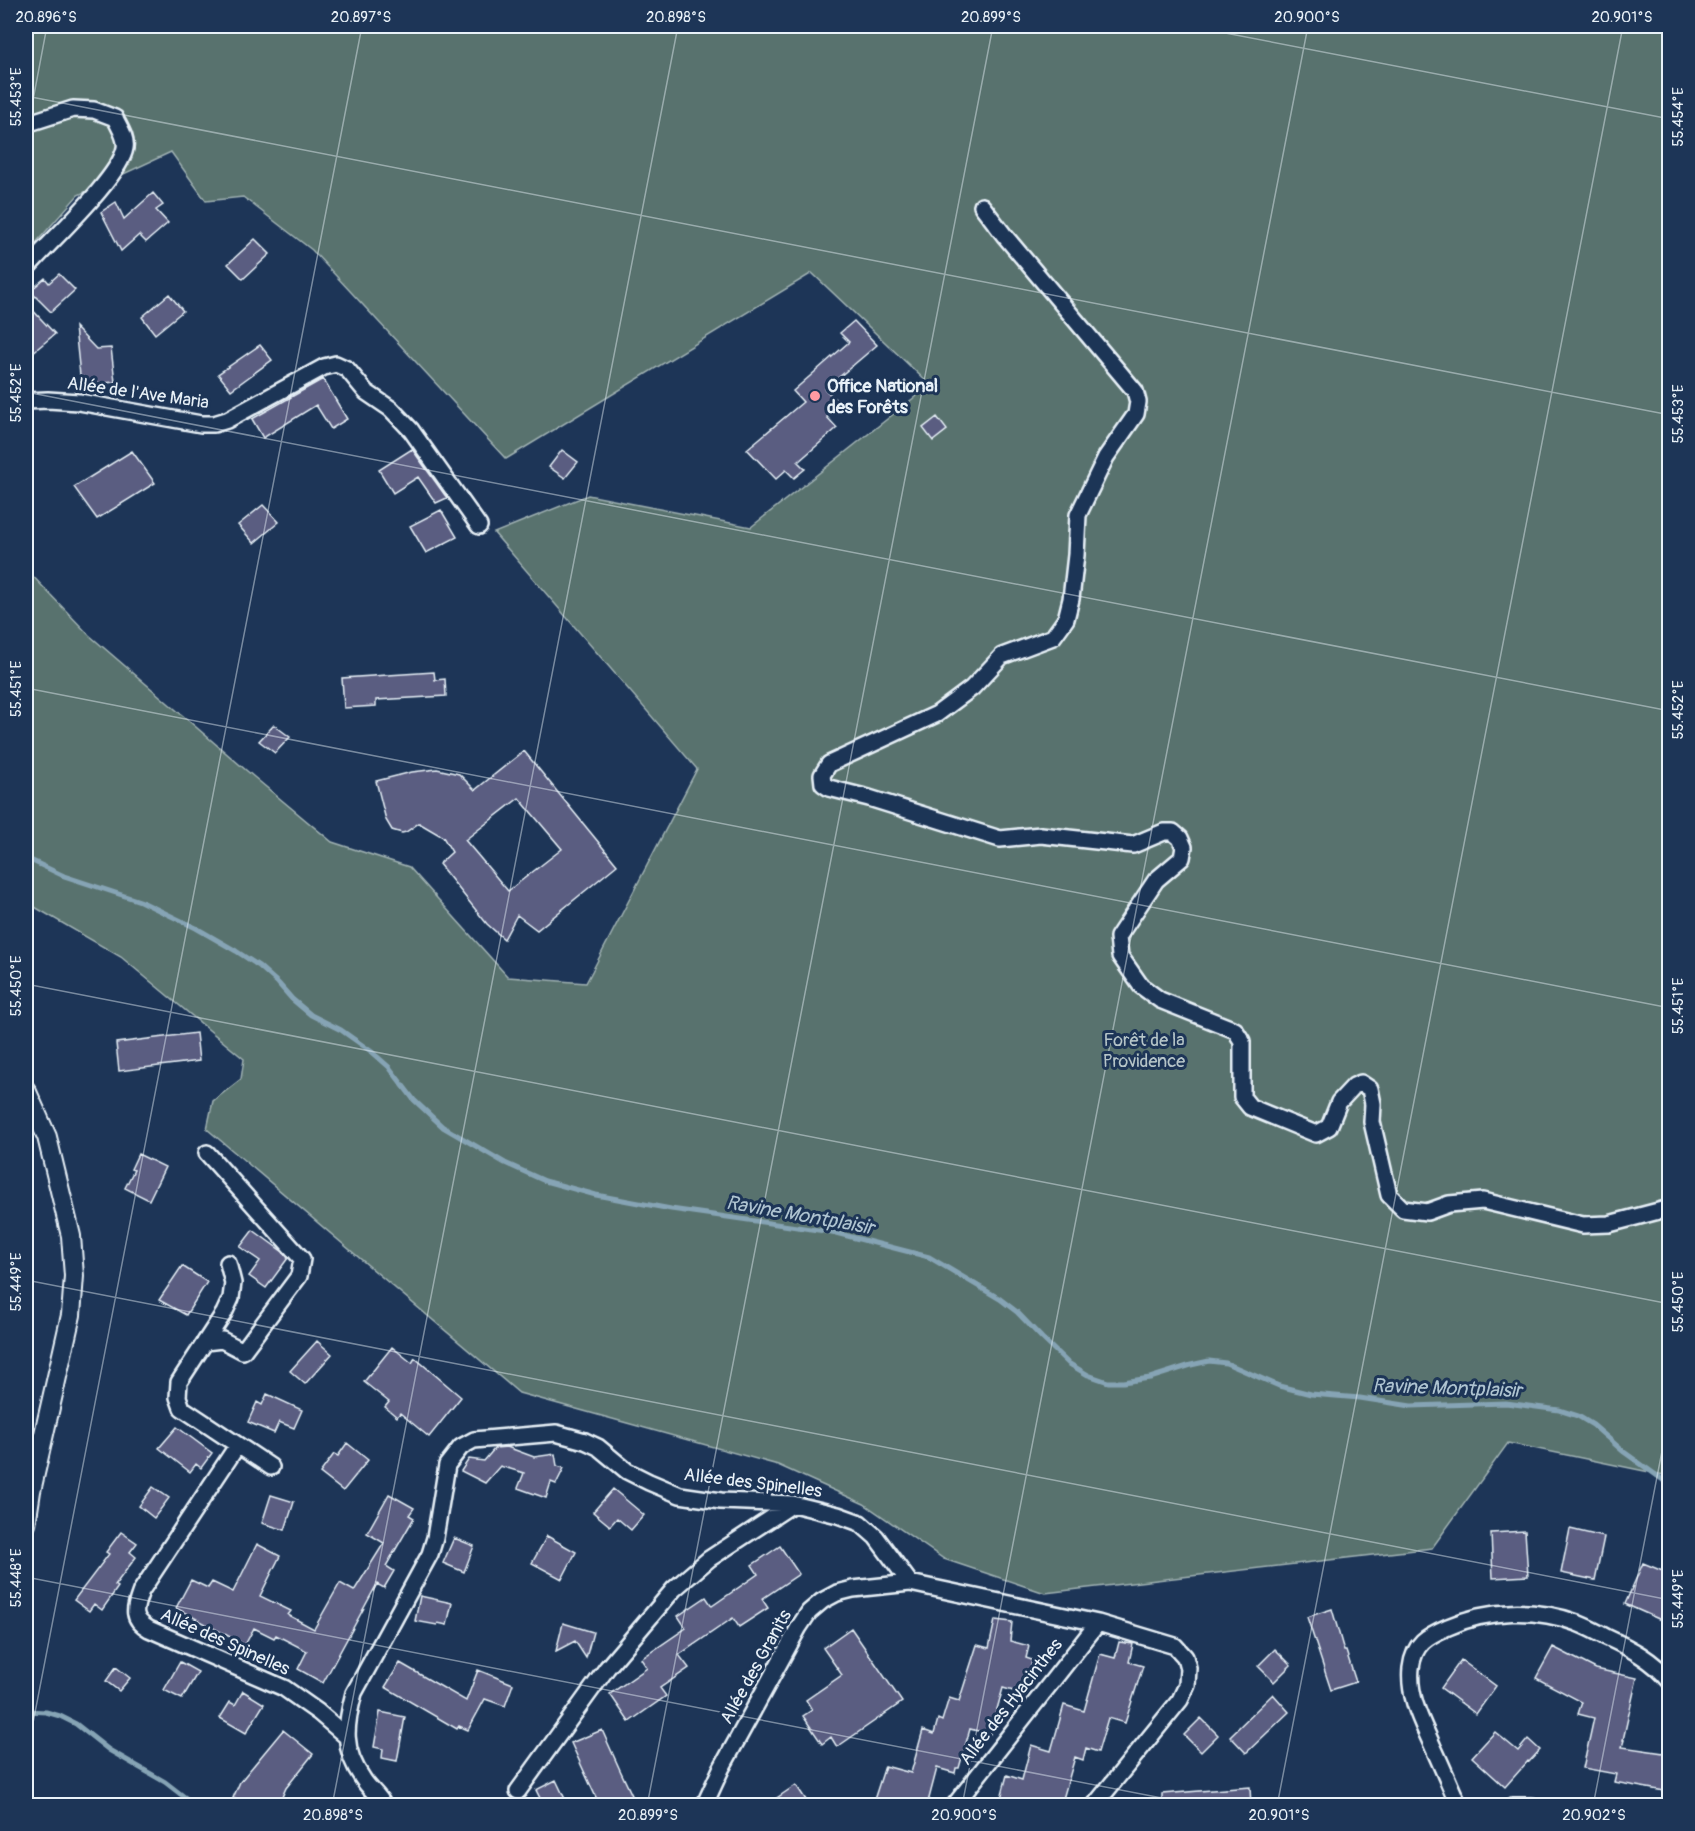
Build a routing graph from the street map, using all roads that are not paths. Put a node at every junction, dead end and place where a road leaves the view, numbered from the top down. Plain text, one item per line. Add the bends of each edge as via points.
1 (26, 124) edge
2 (982, 206) dead end
3 (26, 269) edge
4 (26, 401) edge
5 (479, 526) dead end
6 (26, 1090) edge
7 (207, 1154) dead end
8 (1670, 1208) edge
9 (228, 1263) dead end
10 (205, 1342) junction
11 (237, 1446) junction
12 (271, 1467) dead end
13 (793, 1504) junction
14 (26, 1524) edge
15 (910, 1583) junction
16 (1098, 1623) junction
17 (1670, 1681) edge
18 (346, 1736) junction
19 (518, 1791) dead end
20 (384, 1806) edge
21 (704, 1806) edge
22 (954, 1806) edge
23 (1094, 1806) edge
24 (1459, 1806) edge
25 (1512, 1806) edge
26 (1532, 1806) edge

1 - 3 street via 72,109 94,110 115,118 125,147 119,164 99,190
2 - 8 street via 1135,391 1136,414 1106,458 1078,515 1071,599 1066,619 1053,637 1002,656 972,688 937,714 829,764 822,775 823,784 1000,839 1041,835 1133,845 1173,832 1184,847 1182,858 1156,880 1118,938 1120,956 1141,986 1160,1000 1235,1030 1242,1041 1242,1097 1251,1107 1316,1134 1329,1127 1339,1102 1354,1086 1361,1083 1370,1089 1372,1122 1389,1195 1402,1209 1427,1212 1449,1204 1483,1200 1583,1225 1609,1224
4 - 5 street, Allée de l'Ave Maria via 79,402 214,424 336,364 347,369 366,392 391,409 411,430
6 - 14 street via 48,1137 71,1236 74,1276 71,1315
7 - 10 street via 302,1259 299,1276 243,1351 222,1340
9 - 10 street via 233,1283 231,1298
10 - 11 street via 179,1382 178,1396 182,1408
11 - 12 street
11 - 18 street, Allée des Spinelles via 141,1591 135,1615 148,1629 284,1688
13 - 15 street, Allée des Spinelles via 860,1523 876,1537
13 - 18 street, Allée des Spinelles via 721,1502 680,1495 627,1471 598,1447 556,1433 474,1440 447,1465 430,1554 354,1693
13 - 19 street via 709,1559 674,1589 607,1668
15 - 16 street
15 - 21 street, Allée des Granits via 837,1593 809,1612
16 - 22 street, Allée des Hyacinthes
16 - 23 street via 1175,1646 1185,1657 1188,1668 1187,1685 1180,1700
17 - 24 street via 1648,1660 1620,1643 1578,1623 1548,1615 1487,1615 1432,1634 1421,1641 1414,1654 1412,1690 1416,1709
18 - 20 street, Allée des Spinelles via 352,1761
25 - 26 street

